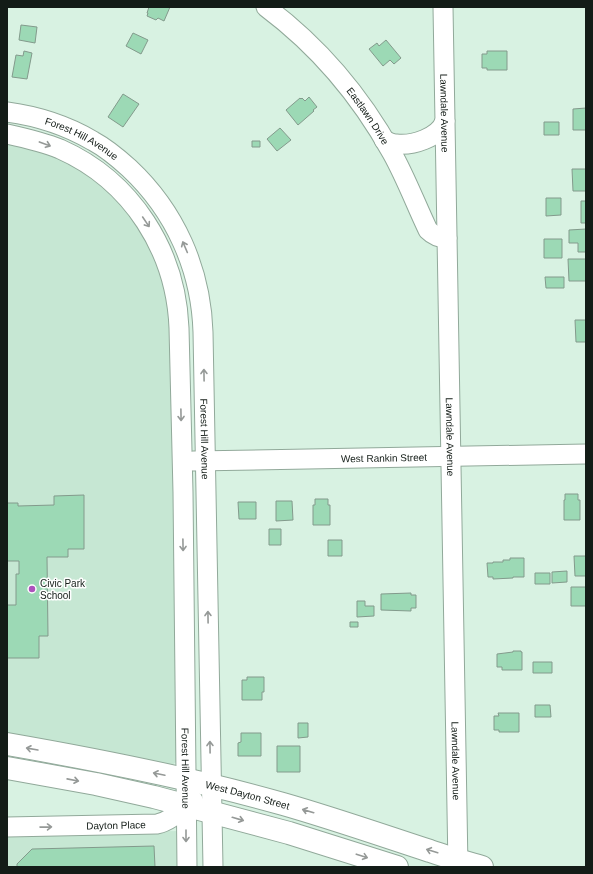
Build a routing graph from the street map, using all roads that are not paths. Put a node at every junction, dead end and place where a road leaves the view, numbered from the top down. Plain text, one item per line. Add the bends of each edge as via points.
1 (266, 7) edge
2 (443, 7) edge
3 (7, 112) edge
4 (445, 121) junction
5 (7, 134) edge
6 (384, 140) junction
7 (447, 238) junction
8 (586, 454) edge
9 (451, 456) junction
10 (205, 461) junction
11 (182, 462) junction
12 (184, 571) junction
13 (207, 571) junction
14 (7, 744) edge
15 (7, 768) edge
16 (186, 780) junction
17 (211, 786) junction
18 (186, 805) junction
19 (212, 812) junction
20 (7, 827) edge
21 (458, 863) edge
22 (187, 867) edge
23 (213, 867) edge
24 (397, 867) edge
25 (482, 867) edge

1 - 6 street, Eastlawn Drive via 302,38 332,69 357,99
2 - 4 street, Lawndale Avenue
10 -> 3 street, Forest Hill Avenue via 202,311 190,261 172,222 138,177 103,147 79,133 51,122
4 - 6 street via 435,134 417,142 393,144
4 - 7 street, Lawndale Avenue
5 -> 11 street, Forest Hill Avenue via 48,145 88,165 123,193 153,233 170,273 179,315
6 - 7 street, Eastlawn Drive via 428,230 437,237
7 - 9 street, Lawndale Avenue
8 - 9 street, West Rankin Street
9 - 10 street, West Rankin Street
9 - 21 street, Lawndale Avenue
10 - 11 street, West Rankin Street
10 - 13 street, Forest Hill Avenue
11 -> 12 street, Forest Hill Avenue
12 - 13 street
12 - 16 street, Forest Hill Avenue
17 -> 13 street, Forest Hill Avenue
16 -> 14 street, West Dayton Street
15 -> 18 street via 140,793
16 - 17 street, West Dayton Street
16 - 18 street, Forest Hill Avenue
17 - 18 street, Dayton Place
17 - 19 street, Forest Hill Avenue
21 -> 17 street, West Dayton Street via 319,814
18 - 19 street
20 -> 18 street, Dayton Place via 157,824 167,821
18 -> 22 street, Forest Hill Avenue
19 - 23 street, Forest Hill Avenue
19 -> 24 street
21 - 25 street, West Dayton Street

